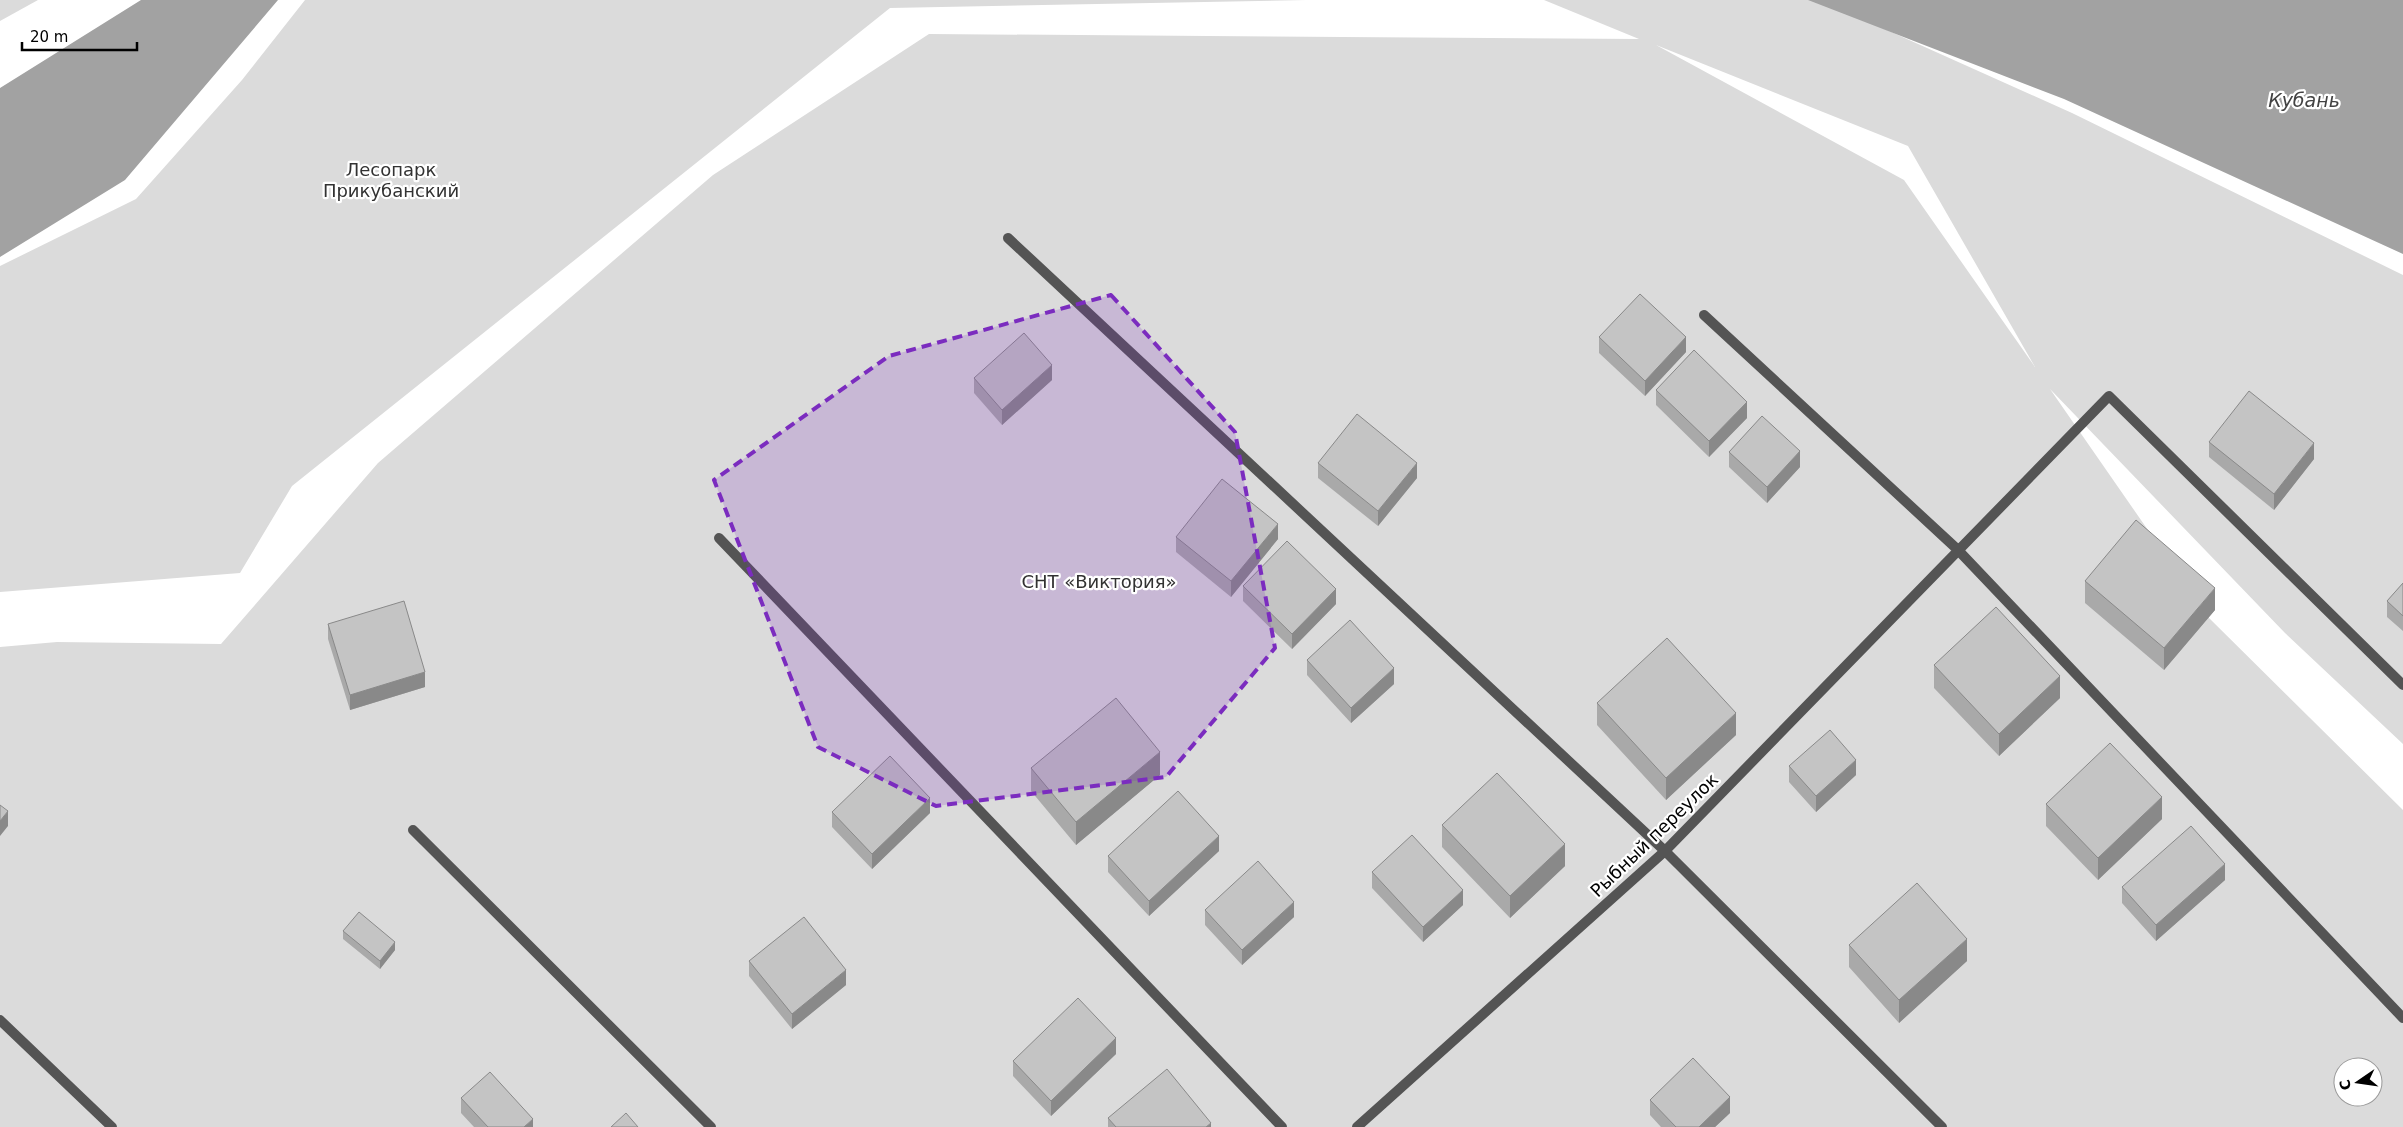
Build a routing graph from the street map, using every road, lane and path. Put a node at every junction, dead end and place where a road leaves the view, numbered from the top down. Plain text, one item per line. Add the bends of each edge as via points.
1 (1008, 238) dead end
2 (1704, 315) dead end
3 (719, 538) dead end
4 (1957, 549) junction
5 (2403, 685) edge
6 (413, 830) dead end
7 (1665, 850) junction
8 (2403, 1018) edge
9 (0, 1020) edge
10 (112, 1127) edge
11 (711, 1127) edge
12 (1282, 1127) edge
13 (1357, 1127) edge
14 (1942, 1127) edge

1 - 7 lane
2 - 4 lane
3 - 12 lane
4 - 5 lane, Рыбный переулок via 2109,396
4 - 7 lane, Рыбный переулок
4 - 8 lane
6 - 11 lane
7 - 13 lane, Рыбный переулок
7 - 14 lane
9 - 10 lane

